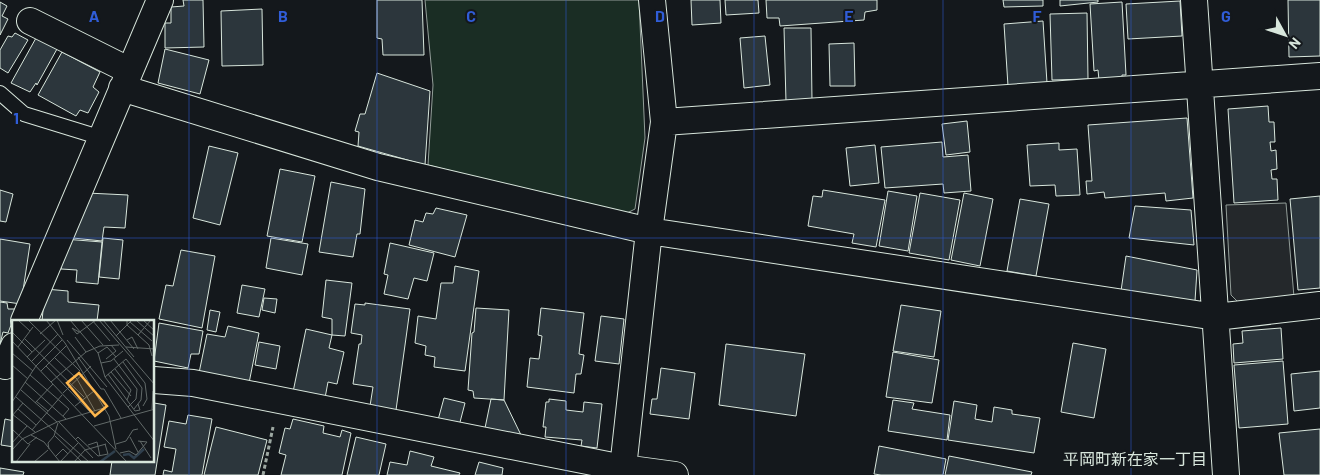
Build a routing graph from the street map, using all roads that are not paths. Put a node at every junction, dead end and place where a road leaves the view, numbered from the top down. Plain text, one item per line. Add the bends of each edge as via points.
1 (160, 0) edge
2 (652, 0) edge
3 (1194, 0) edge
4 (30, 21) dead end
5 (1320, 76) edge
6 (126, 80) junction
7 (1199, 84) junction
8 (0, 93) edge
9 (664, 122) junction
10 (102, 138) junction
11 (650, 231) junction
12 (1320, 305) edge
13 (1216, 316) junction
14 (24, 320) edge
15 (155, 380) edge
16 (623, 468) junction
17 (675, 475) edge
18 (1226, 475) edge

1 - 6 street
2 - 9 street
3 - 7 street
4 - 6 street
5 - 7 street
6 - 10 street
6 - 11 street via 378,167
7 - 9 street
7 - 13 street
8 - 10 lane via 24,114
9 - 11 street
10 - 14 street
11 - 13 street
11 - 16 street
12 - 13 street
13 - 18 street
15 - 16 street via 193,383
16 - 17 street

